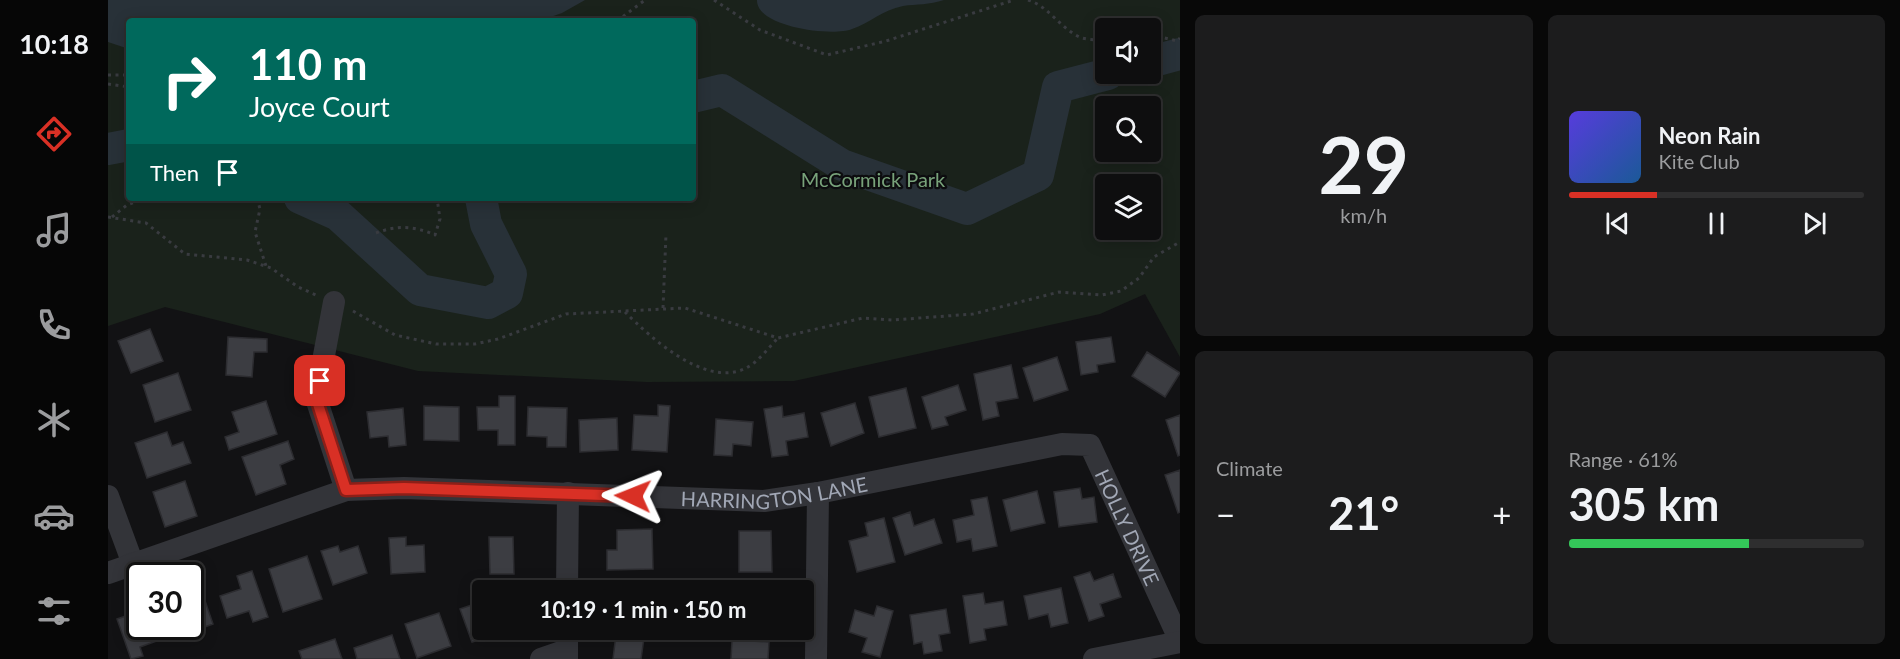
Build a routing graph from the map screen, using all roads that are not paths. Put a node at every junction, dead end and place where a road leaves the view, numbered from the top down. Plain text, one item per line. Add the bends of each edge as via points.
1 (334, 302) road end
2 (1089, 445) joint
3 (346, 490) junction
4 (568, 493) junction
5 (818, 493) junction
6 (108, 496) edge
7 (132, 562) edge
8 (139, 562) edge
9 (126, 567) edge
10 (108, 573) edge
11 (567, 580) edge
12 (1180, 642) edge
13 (567, 646) edge
14 (541, 659) edge
15 (816, 659) edge
16 (1094, 659) edge

1 - 3 street via 316,398
2 - 5 street, HARRINGTON LANE via 1062,444
2 - 12 street, HOLLY DRIVE
3 - 4 street, HARRINGTON LANE
3 - 8 street, HARRINGTON LANE
4 - 5 street, HARRINGTON LANE via 764,501
4 - 11 street
5 - 15 street
6 - 7 street
9 - 10 street, HARRINGTON LANE
12 - 16 street
13 - 14 street

